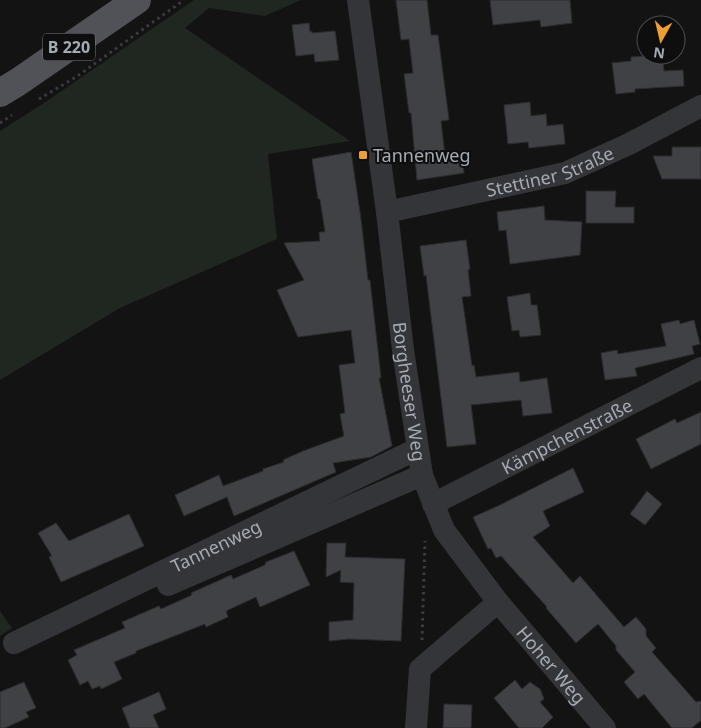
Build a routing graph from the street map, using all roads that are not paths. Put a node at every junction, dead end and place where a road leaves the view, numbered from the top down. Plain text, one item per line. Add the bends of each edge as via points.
1 (137, 0) edge
2 (358, 0) edge
3 (8, 103) edge
4 (701, 106) edge
5 (387, 212) junction
6 (701, 368) edge
7 (417, 449) junction
8 (422, 476) junction
9 (433, 504) junction
10 (498, 602) junction
11 (105, 612) dead end
12 (14, 643) dead end
13 (416, 728) edge
14 (604, 728) edge

1 - 3 main road, B 220 via 18,82
2 - 5 street, Borgheeser Weg
4 - 5 street, Stettiner Straße via 565,173
5 - 7 street, Borgheeser Weg
6 - 9 street, Kämpchenstraße
7 - 8 street, Borgheeser Weg
7 - 12 street, Tannenweg
8 - 9 street, Borgheeser Weg
8 - 11 street, Tannenweg
9 - 10 street, Borgheeser Weg via 444,530
10 - 13 street via 420,670
10 - 14 street, Hoher Weg

